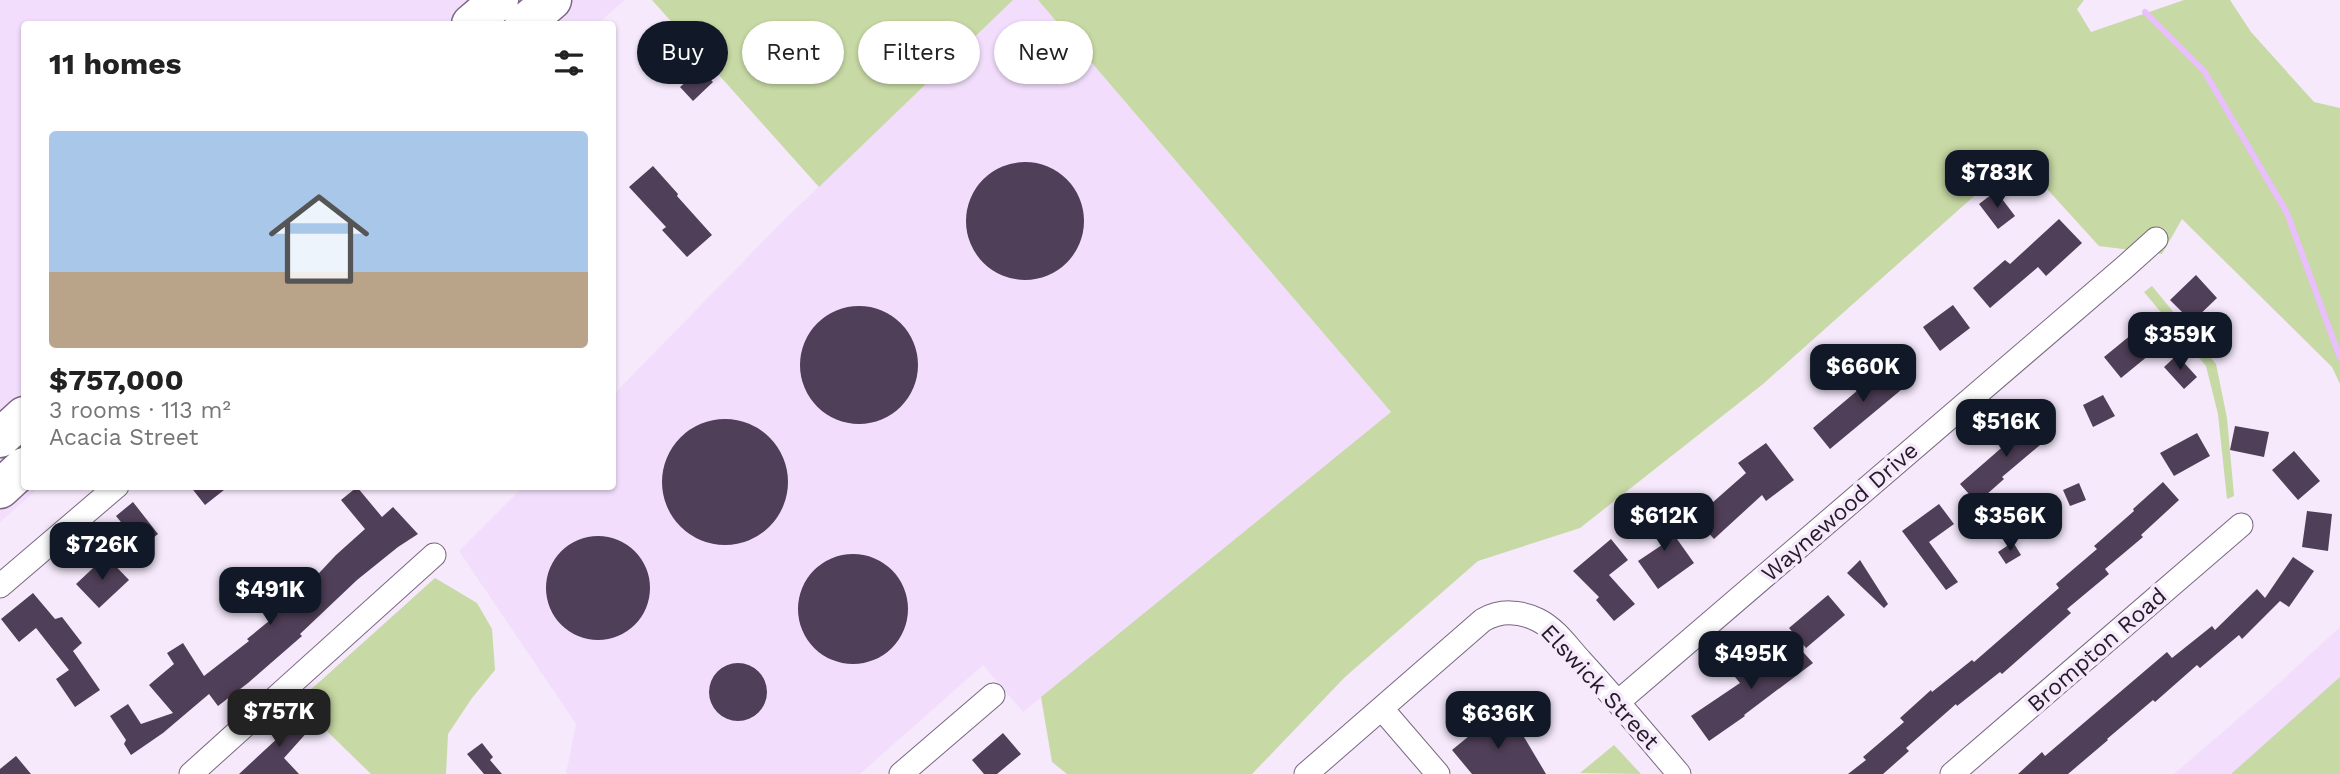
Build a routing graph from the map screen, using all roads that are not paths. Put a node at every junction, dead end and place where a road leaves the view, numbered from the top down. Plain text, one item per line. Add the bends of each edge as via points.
1 (499, 0) edge
2 (552, 0) edge
3 (474, 21) edge
4 (528, 21) edge
5 (2156, 239) dead end
6 (21, 419) edge
7 (0, 438) edge
8 (21, 470) edge
9 (0, 489) edge
10 (112, 490) edge
11 (2241, 525) dead end
12 (434, 555) dead end
13 (0, 586) edge
14 (993, 695) dead end
15 (1618, 702) junction
16 (1382, 709) junction
17 (191, 774) edge
18 (901, 774) edge
19 (1306, 774) edge
20 (1438, 774) edge
21 (1679, 774) edge
22 (1952, 774) edge

1 - 3 highway
2 - 4 highway
5 - 15 street, Waynewood Drive
6 - 7 highway
8 - 9 highway
10 - 13 street
11 - 22 street, Brompton Road
12 - 17 street
14 - 18 street
15 - 16 street, Elswick Street via 1552,629 1529,616 1499,613 1483,621
15 - 21 street, Elswick Street
16 - 19 street
16 - 20 street

